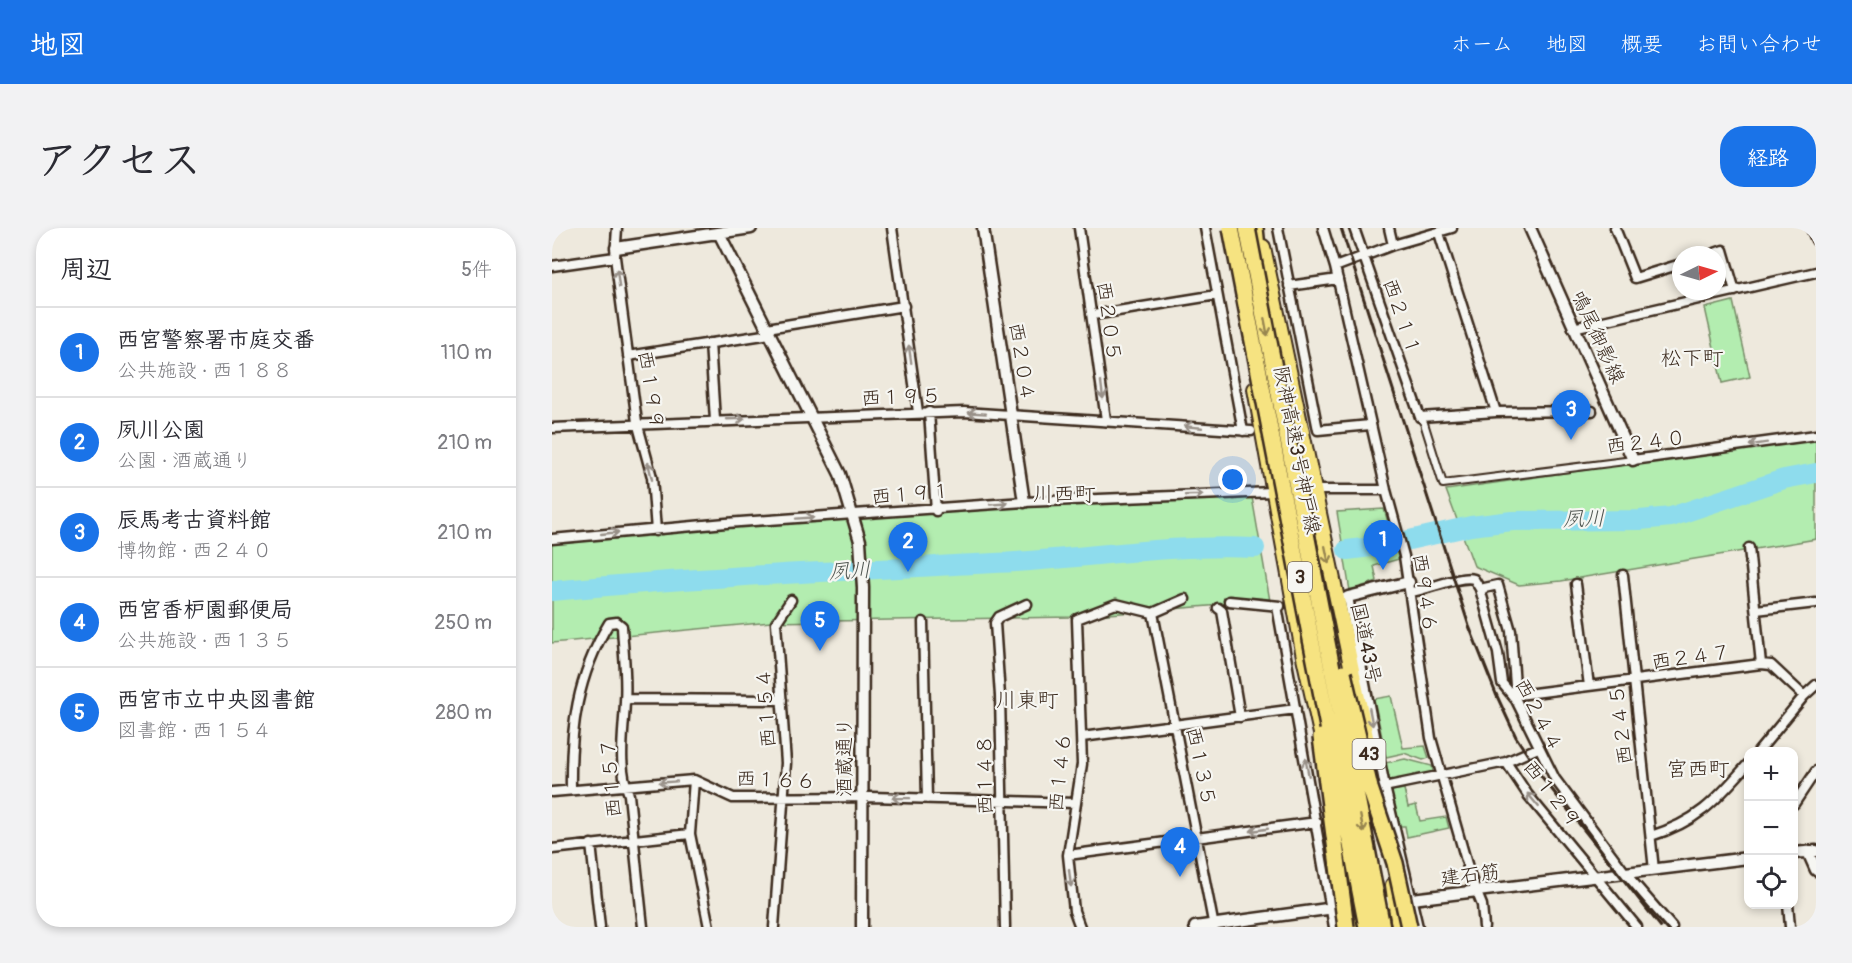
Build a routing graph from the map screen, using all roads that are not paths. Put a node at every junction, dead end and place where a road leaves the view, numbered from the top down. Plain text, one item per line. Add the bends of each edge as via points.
1 (617, 228) edge
2 (751, 228) edge
3 (892, 228) edge
4 (983, 228) edge
5 (1078, 228) edge
6 (1205, 228) edge
7 (1224, 228) edge
8 (1231, 228) edge
9 (1247, 228) edge
10 (1257, 228) edge
11 (1278, 228) edge
12 (1323, 228) edge
13 (1354, 228) edge
14 (1389, 228) edge
15 (1452, 228) edge
16 (1530, 228) edge
17 (1615, 228) edge
18 (1811, 228) edge
19 (719, 232) junction
20 (1439, 233) junction
21 (1816, 240) edge
22 (1393, 245) junction
23 (615, 252) junction
24 (1363, 256) junction
25 (1726, 260) edge
26 (552, 266) edge
27 (1335, 267) junction
28 (1672, 267) edge
29 (1816, 272) edge
30 (1338, 279) junction
31 (1289, 286) junction
32 (1735, 291) junction
33 (1217, 295) junction
34 (1261, 299) junction
35 (903, 306) junction
36 (1093, 315) junction
37 (1573, 328) junction
38 (769, 331) junction
39 (710, 343) junction
40 (628, 356) junction
41 (1592, 411) dead end
42 (918, 412) junction
43 (929, 412) junction
44 (1496, 412) junction
45 (1011, 414) junction
46 (812, 416) junction
47 (715, 420) junction
48 (1106, 420) junction
49 (1422, 420) junction
50 (637, 423) junction
51 (1370, 425) junction
52 (552, 428) edge
53 (1816, 435) edge
54 (1633, 460) junction
55 (1443, 484) joint
56 (1324, 490) junction
57 (1386, 490) junction
58 (1274, 492) junction
59 (1025, 504) junction
60 (936, 509) junction
61 (849, 518) junction
62 (656, 530) junction
63 (552, 539) edge
64 (1749, 548) dead end
65 (1623, 575) dead end
66 (1576, 584) dead end
67 (1410, 587) junction
68 (1480, 589) junction
69 (1346, 598) joint
70 (1185, 599) dead end
71 (791, 600) dead end
72 (1229, 601) dead end
73 (1816, 603) edge
74 (1027, 604) dead end
75 (1218, 608) dead end
76 (1756, 610) junction
77 (1153, 613) junction
78 (923, 622) dead end
79 (1324, 623) junction
80 (1310, 631) junction
81 (1761, 664) junction
82 (1633, 681) junction
83 (1816, 685) edge
84 (1589, 686) junction
85 (1804, 696) junction
86 (1517, 697) junction
87 (626, 699) junction
88 (782, 700) junction
89 (1296, 709) junction
90 (1240, 717) junction
91 (1175, 727) junction
92 (1082, 737) junction
93 (1762, 747) edge
94 (1538, 748) junction
95 (1506, 762) junction
96 (1744, 768) edge
97 (1816, 771) edge
98 (1440, 776) junction
99 (694, 780) junction
100 (625, 784) junction
101 (1381, 788) junction
102 (571, 790) junction
103 (552, 792) edge
104 (1335, 797) junction
105 (783, 798) junction
106 (862, 798) junction
107 (927, 799) junction
108 (1001, 800) junction
109 (1795, 801) edge
110 (1075, 802) junction
111 (1317, 822) junction
112 (690, 834) junction
113 (1651, 836) junction
114 (1199, 838) junction
115 (634, 839) junction
116 (591, 844) junction
117 (552, 849) edge
118 (1812, 851) edge
119 (1068, 855) junction
120 (1744, 859) edge
121 (1654, 870) junction
122 (1816, 870) edge
123 (1626, 874) junction
124 (1596, 878) junction
125 (1477, 892) junction
126 (1413, 899) junction
127 (1396, 901) junction
128 (1354, 905) junction
129 (1330, 908) junction
130 (1788, 909) edge
131 (1214, 926) edge
132 (600, 927) edge
133 (643, 927) edge
134 (709, 927) edge
135 (774, 927) edge
136 (862, 927) edge
137 (1005, 927) edge
138 (1080, 927) edge
139 (1195, 927) edge
140 (1334, 927) edge
141 (1346, 927) edge
142 (1357, 927) edge
143 (1367, 927) edge
144 (1382, 927) edge
145 (1400, 927) edge
146 (1408, 927) edge
147 (1418, 927) edge
148 (1484, 927) edge
149 (1636, 927) edge
150 (1672, 927) edge
151 (1790, 927) edge

1 - 23 street, 西１９９
2 - 19 street
3 - 35 street
4 - 45 street, 西２０４
5 - 36 street, 西２０５
6 - 33 street
7 - 58 highway, 43
8 - 80 highway, 阪神高速3号神戸線 / 3, bridge
9 - 34 highway, 阪神高速3号神戸線 / 3, bridge
10 - 34 highway, bridge
10 - 56 highway, 国道43号 / 43
11 - 31 street
12 - 27 street, 西９４６
13 - 24 street, 西２１１
14 - 22 street
15 - 20 street
16 - 37 street, 鳴尾御影線
17 - 28 street via 1635,278
18 - 21 street
19 - 23 street
19 - 38 street, 酒蔵通り
20 - 22 street
20 - 44 street
22 - 24 street
23 - 26 street
40 -> 23 street, 西１９９
24 - 27 street
24 - 49 street, 西２１１
25 - 32 street
27 - 30 street, 西９４６
29 - 32 street
30 - 31 street
30 - 51 street, 西９４６
31 - 51 street via 1317,430
32 - 37 street
33 - 36 street
33 -> 48 street, 西１９５ via 1247,431
34 -> 79 highway, 阪神高速3号神戸線 / 3, bridge
35 - 38 street
42 -> 35 street
36 -> 48 street, 西２０５
37 - 54 street, 鳴尾御影線
38 - 39 street
38 - 46 street, 酒蔵通り
39 - 40 street
39 - 47 street
40 - 50 street, 西１９９
41 - 44 street
42 - 43 street, 西１９５
42 - 46 street, 西１９５
45 -> 43 street, 西１９５
43 - 60 street
44 - 49 street
45 - 48 street, 西１９５
45 - 59 street, 西２０４
47 -> 46 street, 西１９５
46 - 61 street, 酒蔵通り via 840,474
47 - 50 street, 西１９５
49 - 55 street, 西２１１
50 - 52 street, 西１９５
62 -> 50 street, 西１９９ via 652,477
51 - 57 street, 西９４６
53 -> 54 street, 西２４０
54 - 55 street, 西２４０
56 - 57 street
56 -> 101 highway, 国道43号 / 43
57 - 67 street, 西９４６
59 -> 58 street, 西１９１
58 - 104 highway, 43
60 -> 59 street, 西１９１
60 - 61 street, 西１９１
62 -> 61 street, 西１９１
61 - 106 street, 酒蔵通り via 862,553
63 -> 62 street, 西１９１
64 - 76 street
65 - 82 street, 西２４５
66 - 84 street
67 - 68 street via 1468,578 1474,579
67 - 69 street
67 - 98 street, 西９４６ via 1415,642
68 - 86 street, 西２４４ via 1502,683
68 - 86 street via 1498,585 1511,631
69 -> 101 street
70 - 77 street
71 - 88 street, 西１５４ via 776,623
72 - 89 street via 1279,606
73 - 76 street
74 - 108 street, 西１４８ via 999,617 995,623
75 - 90 street via 1222,611
76 - 81 street
77 - 91 street, 西１３５
77 - 92 street, 西１４６ via 1116,604 1077,619
78 - 107 street
79 -> 144 highway, 阪神高速3号神戸線 / 3, bridge
79 - 146 highway, bridge via 1342,668 1370,788 1395,863
80 - 141 highway, bridge
80 - 143 highway, 阪神高速3号神戸線 / 3, bridge
81 - 82 street, 西２４７
81 - 85 street via 1771,665
82 - 84 street, 西２４７
82 - 113 street, 西２４５
83 - 85 street
84 - 86 street, 西２４７
85 - 93 street
86 - 94 street, 西２４４
87 - 88 street
87 - 100 street, 西１５７ via 621,750
87 - 102 street, 西１５７ via 622,626 609,623 580,685
88 - 105 street, 西１５４ via 786,763
89 - 90 street
111 -> 89 street
90 - 91 street
91 - 92 street
91 - 114 street, 西１３５
92 - 110 street, 西１４６
94 - 95 street
94 - 123 street, 西２４４ via 1555,779
95 - 98 street, 西１２９
124 -> 95 street, 西１２９
96 - 113 street via 1697,816
97 - 109 street
98 - 101 street, 西１２９
98 - 125 street, 西９４６
99 -> 100 street, 西１６６
99 - 105 street, 西１６６ via 733,798
99 - 112 street
100 - 102 street, 西１６６
100 - 115 street, 西１５７
101 - 104 street, 西１２９
101 - 126 street
101 - 127 highway, 国道43号 / 43
102 - 103 street, 西１６６
104 - 128 highway, 43
105 - 106 street, 西１６６
105 - 135 street, 西１５４
107 -> 106 street, 西１６６
106 - 136 street, 酒蔵通り
107 - 108 street, 西１６６
108 - 110 street, 西１６６
108 - 137 street, 西１４８
110 - 119 street, 西１４６
111 -> 114 street
111 - 129 street
112 - 115 street
112 - 134 street
113 - 121 street, 西２４５
114 - 119 street
114 - 131 street, 西１３５
115 - 116 street
115 - 133 street, 西１５７
116 - 117 street
116 - 132 street
118 - 122 street
119 -> 138 street, 西１４６ via 1074,911
120 - 121 street, 建石筋
121 - 123 street, 建石筋
123 - 124 street, 建石筋
123 - 150 street, 西２４４
124 - 125 street, 建石筋
124 - 149 street, 西１２９
125 - 126 street, 建石筋
125 - 148 street, 西９４６
126 - 127 street, 建石筋
126 - 147 street
127 - 128 street, 建石筋
127 - 145 highway, 国道43号 / 43
128 - 129 street, 建石筋
128 - 142 highway, 43
129 - 131 street, 建石筋
129 - 140 street
130 - 151 street
131 - 139 street, 建石筋

